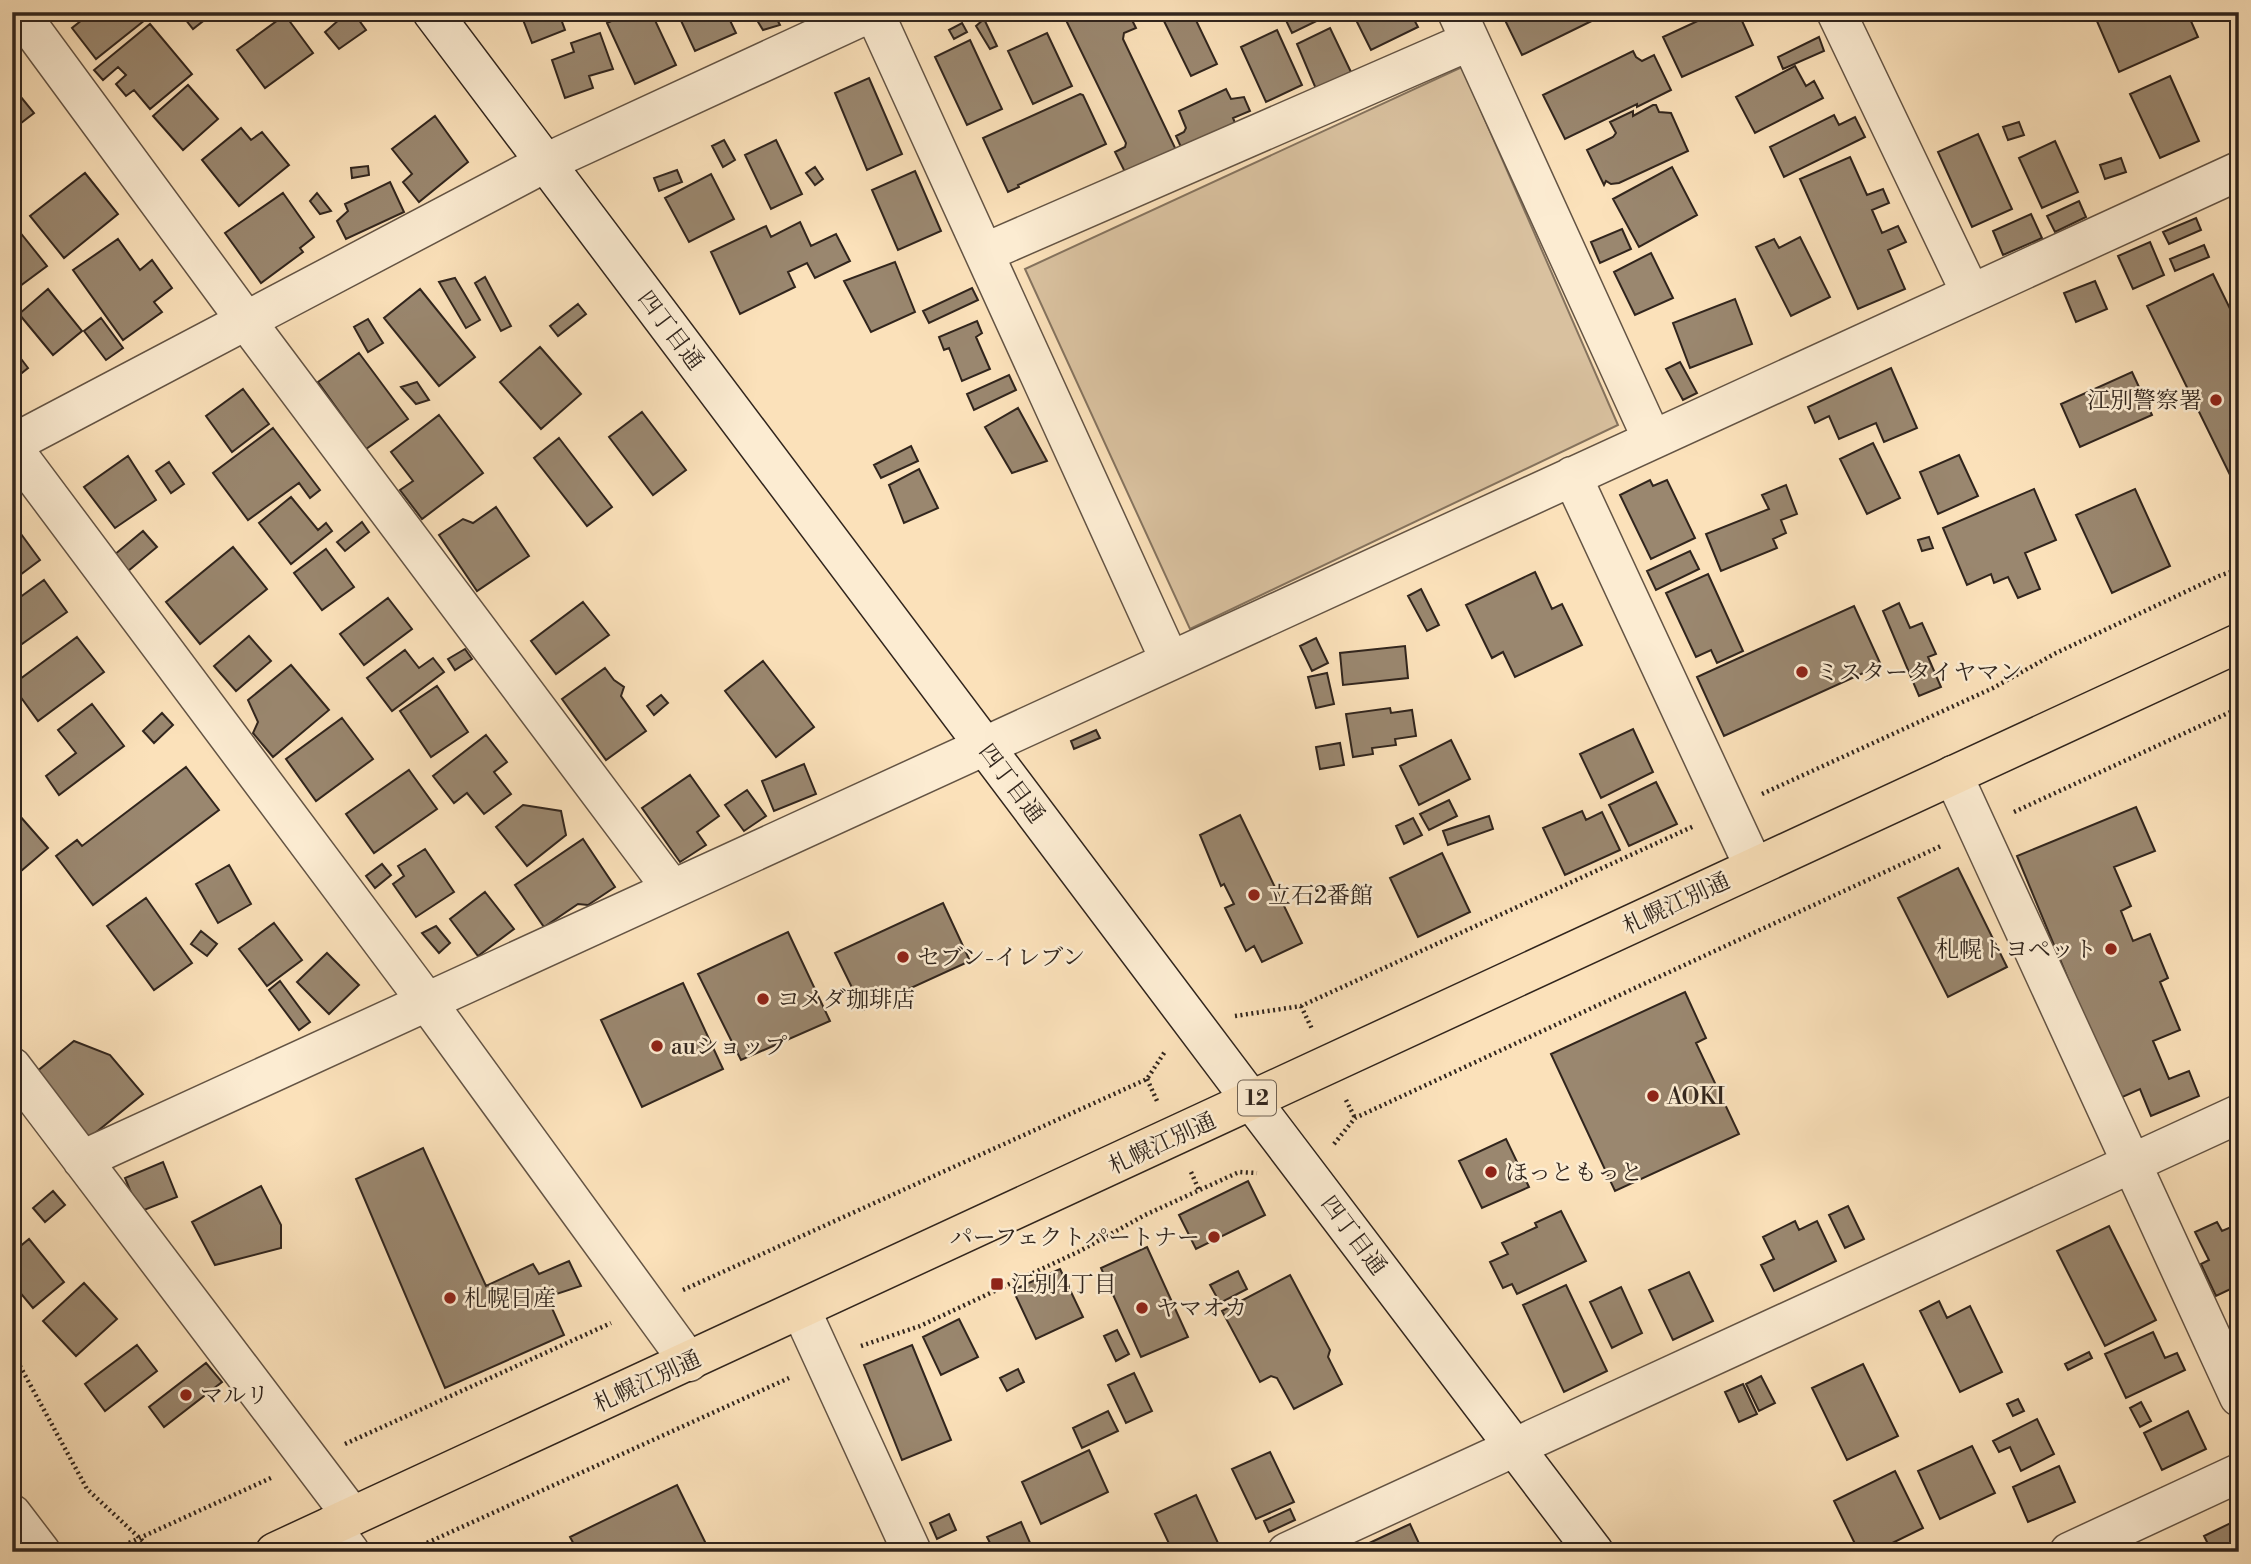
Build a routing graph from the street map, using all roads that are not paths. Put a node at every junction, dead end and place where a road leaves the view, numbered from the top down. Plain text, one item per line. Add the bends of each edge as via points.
1 (19, 12) edge
2 (432, 12) edge
3 (873, 12) edge
4 (1836, 12) edge
5 (1463, 27) edge
6 (545, 163) junction
7 (2239, 171) edge
8 (984, 253) junction
9 (1971, 293) junction
10 (247, 322) junction
11 (1652, 439) junction
12 (12, 446) edge
13 (1573, 476) junction
14 (2239, 643) edge
15 (1170, 661) junction
16 (984, 746) junction
17 (1953, 775) junction
18 (1755, 867) junction
19 (672, 890) junction
20 (427, 1002) junction
21 (12, 1066) edge
22 (1251, 1100) junction
23 (2239, 1114) edge
24 (82, 1160) junction
25 (2132, 1165) junction
26 (801, 1310) junction
27 (689, 1362) junction
28 (2239, 1397) edge
29 (1514, 1446) junction
30 (2239, 1472) edge
31 (12, 1514) edge
32 (344, 1531) edge
33 (41, 1552) edge
34 (275, 1552) edge
35 (912, 1552) edge
36 (1287, 1552) edge
37 (1594, 1552) edge
38 (2069, 1552) edge

1 - 10 street
2 - 6 street, 四丁目通
3 - 6 street
3 - 8 street
4 - 9 street
5 - 8 street
5 - 11 street
6 - 10 street
6 - 16 street, 四丁目通
7 - 9 street
8 - 15 street
9 - 11 street
10 - 12 street
10 - 19 street
11 - 13 street
12 - 20 street
13 - 15 street
13 - 18 street
14 - 17 highway, 札幌江別通 / 12
15 - 16 street
16 - 19 street
16 - 22 street, 四丁目通
17 - 18 highway, 札幌江別通 / 12
17 - 25 street
18 - 22 highway, 札幌江別通 / 12
19 - 20 street
20 - 24 street
20 - 27 street
21 - 24 street
22 - 26 highway, 札幌江別通 / 12
22 - 29 street, 四丁目通
23 - 25 street
24 - 32 street
25 - 28 street
25 - 29 street
26 - 27 highway, 札幌江別通 / 12
26 - 35 street
27 - 32 highway, 札幌江別通 / 12
29 - 36 street
29 - 37 street, 四丁目通
30 - 38 street
31 - 33 street
32 - 34 highway, 札幌江別通 / 12

